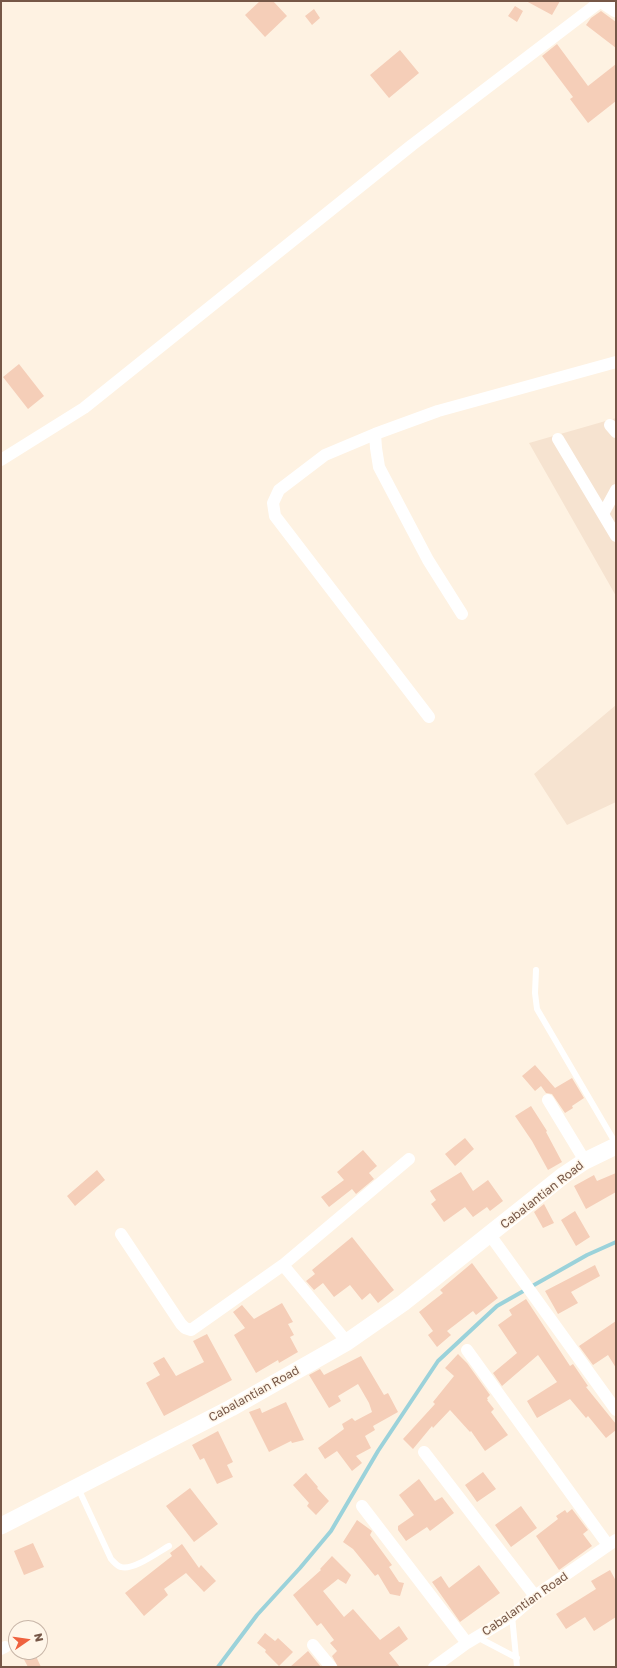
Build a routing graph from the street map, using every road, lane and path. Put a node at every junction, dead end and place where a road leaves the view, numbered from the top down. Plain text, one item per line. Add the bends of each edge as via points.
1 (603, 1) edge
2 (616, 9) edge
3 (616, 362) edge
4 (376, 434) junction
5 (558, 439) dead end
6 (1, 460) edge
7 (616, 490) edge
8 (603, 514) junction
9 (616, 536) edge
10 (462, 614) dead end
11 (429, 717) dead end
12 (536, 970) dead end
13 (548, 1100) dead end
14 (616, 1145) edge
15 (409, 1159) dead end
16 (585, 1161) junction
17 (121, 1234) dead end
18 (490, 1235) junction
19 (284, 1265) junction
20 (347, 1342) junction
21 (467, 1350) dead end
22 (616, 1410) edge
23 (424, 1452) dead end
24 (78, 1487) junction
25 (362, 1506) dead end
26 (1, 1526) edge
27 (612, 1543) edge
28 (169, 1546) dead end
29 (535, 1596) junction
30 (512, 1616) junction
31 (472, 1640) junction
32 (313, 1645) dead end
33 (517, 1658) junction
34 (331, 1667) edge
35 (434, 1667) edge
36 (517, 1667) edge

1 - 2 street
1 - 6 street via 406,150 84,408
3 - 4 street via 445,408
4 - 10 street via 379,467 428,560
4 - 11 street via 325,455 279,490 273,503 275,516
5 - 8 street
7 - 8 street
8 - 9 street
12 - 14 lane via 537,1009
13 - 16 street
14 - 16 street, Cabalantian Road
15 - 19 street
16 - 18 street, Cabalantian Road
17 - 19 street via 181,1324 191,1330
18 - 20 street, Cabalantian Road via 404,1303
18 - 22 street, Cabalantian Road
19 - 20 street
20 - 24 street, Cabalantian Road via 231,1408
21 - 27 street
23 - 29 street
24 - 26 street, Cabalantian Road
24 - 28 lane via 111,1559 120,1567 137,1565
25 - 31 street
27 - 29 street, Cabalantian Road
29 - 30 street, Cabalantian Road
30 - 31 street, Cabalantian Road
30 - 33 lane
31 - 33 lane
31 - 35 street, Cabalantian Road
32 - 34 street
33 - 36 lane

